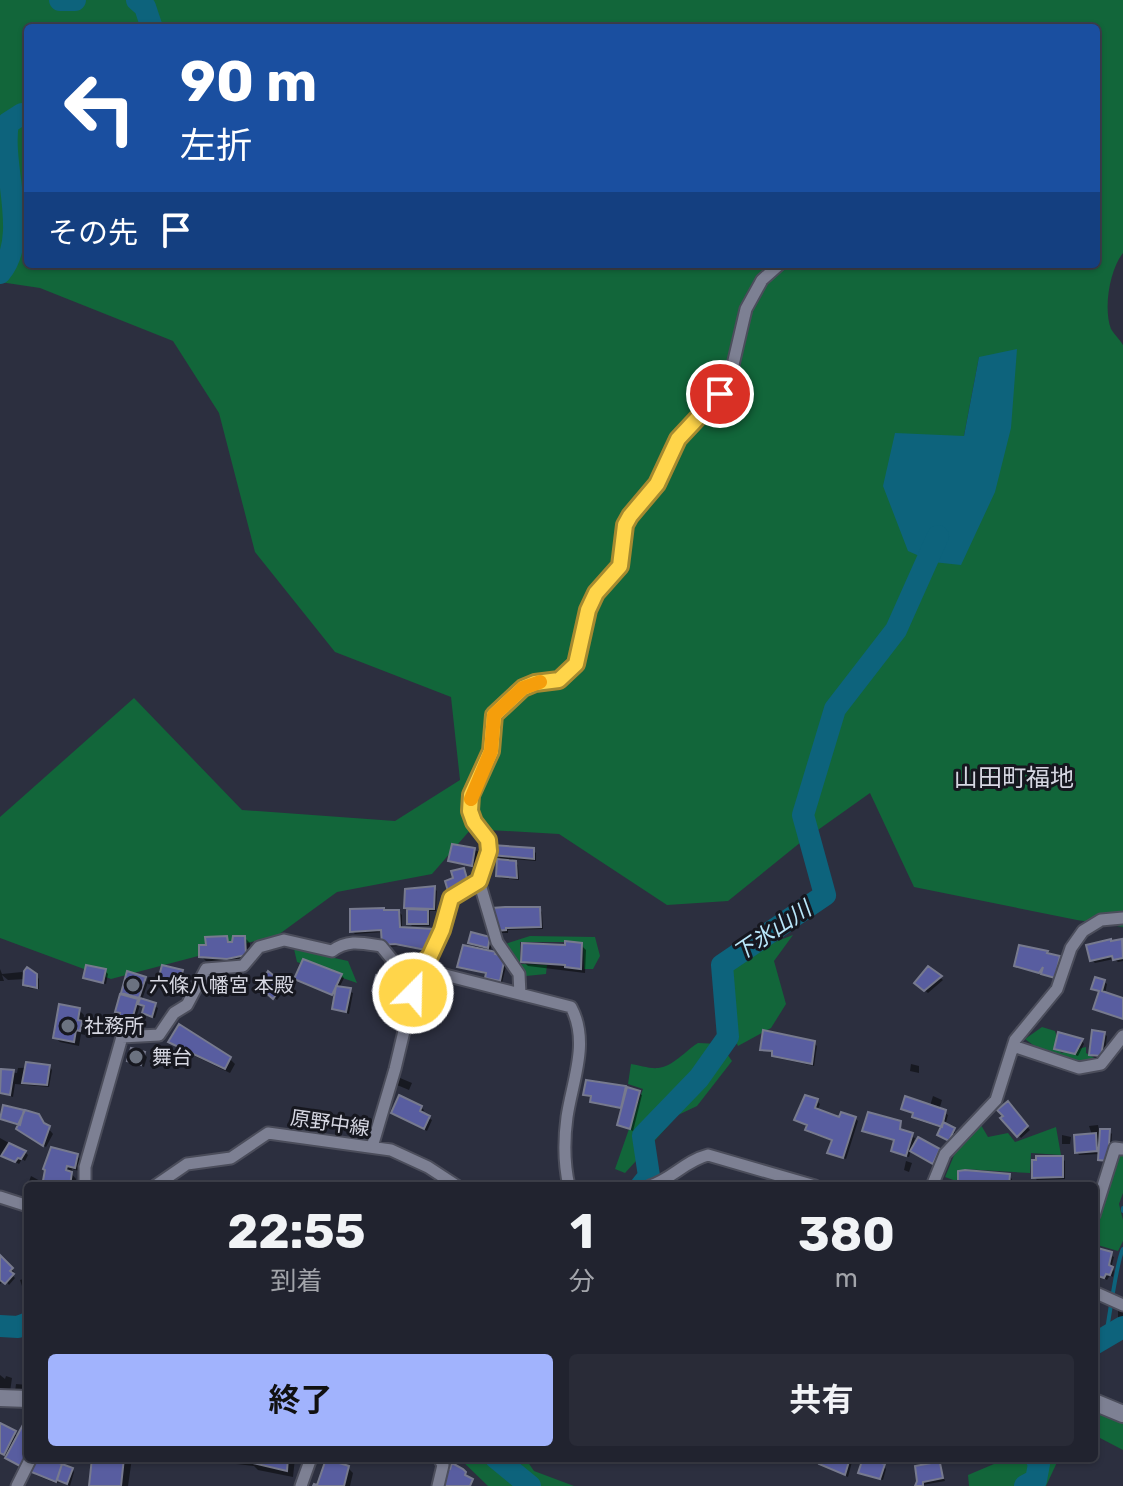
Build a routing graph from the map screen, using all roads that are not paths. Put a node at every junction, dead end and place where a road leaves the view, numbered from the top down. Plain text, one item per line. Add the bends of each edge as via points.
1 (776, 268) edge
2 (479, 881) junction
3 (1123, 918) edge
4 (419, 968) junction
5 (520, 994) junction
6 (1123, 1036) edge
7 (1013, 1046) junction
8 (372, 1147) junction
9 (1123, 1149) edge
10 (85, 1182) edge
11 (161, 1182) edge
12 (451, 1182) edge
13 (568, 1182) edge
14 (658, 1182) edge
15 (801, 1182) edge
16 (934, 1182) edge
17 (0, 1196) edge
18 (1098, 1202) edge
19 (24, 1205) edge
20 (1098, 1294) edge
21 (1122, 1305) edge
22 (0, 1398) edge
23 (24, 1399) edge
24 (1098, 1404) edge
25 (1123, 1414) edge
26 (29, 1462) edge
27 (310, 1462) edge
28 (441, 1462) edge
29 (17, 1486) edge
30 (301, 1486) edge
31 (438, 1486) edge

1 - 2 street via 746,309 729,382 678,439 657,484 625,525 620,566 588,610 576,664 559,680 523,688 494,715 491,751 471,795 474,822 488,840
2 - 4 street via 451,898 436,943
2 - 5 street via 497,942 519,974
3 - 7 street via 1101,920 1083,931 1057,989
4 - 5 street
4 - 8 street
4 - 10 street via 394,962 381,946 342,943 332,951 284,940 259,947 243,966 206,969 187,1005 174,1013 159,1035 122,1037
5 - 13 street via 571,1007 577,1018 580,1053 567,1119
6 - 7 street via 1101,1064 1079,1068
7 - 16 street via 996,1100 945,1154
8 - 11 street, 原野中線 via 268,1133 231,1158 187,1164
8 - 12 street, 原野中線 via 391,1150
9 - 18 street via 1115,1148
14 - 15 street via 692,1159 708,1155
17 - 19 street
20 - 21 street
22 - 23 street
24 - 25 street
26 - 29 street
27 - 30 street
28 - 31 street

